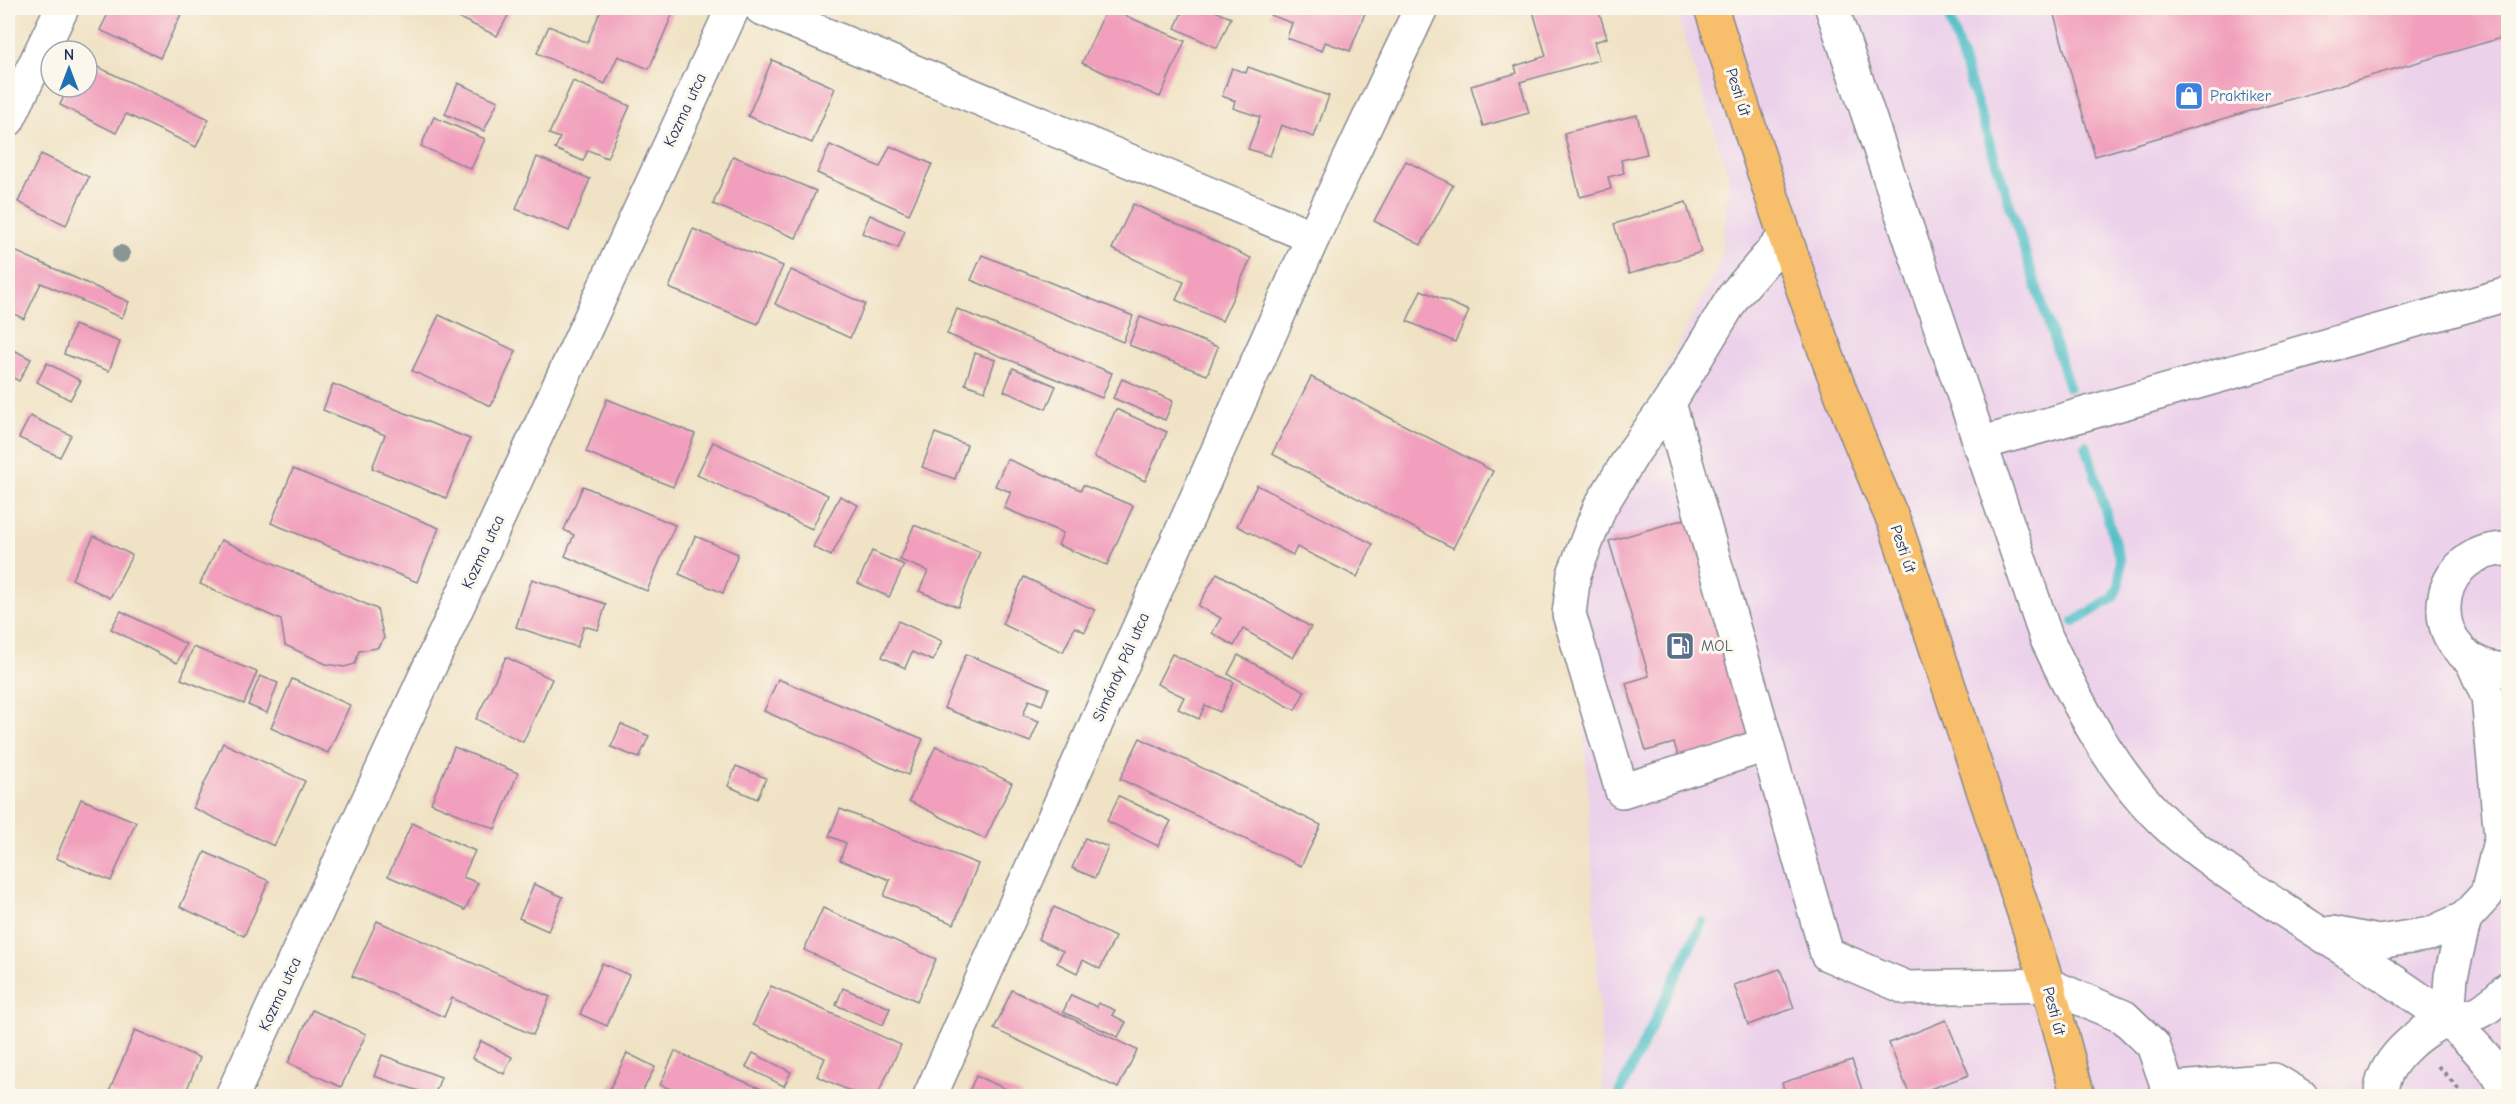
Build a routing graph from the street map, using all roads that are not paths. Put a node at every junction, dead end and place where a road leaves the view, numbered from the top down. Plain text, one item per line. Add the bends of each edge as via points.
1 (62, 8) edge
2 (733, 8) edge
3 (761, 8) edge
4 (1421, 8) edge
5 (1711, 8) edge
6 (1832, 8) edge
7 (8, 120) edge
8 (1313, 237) junction
9 (1785, 237) junction
10 (2508, 294) edge
11 (1669, 403) junction
12 (1979, 444) junction
13 (2508, 548) edge
14 (2472, 661) junction
15 (2508, 670) edge
16 (1766, 745) junction
17 (2465, 918) junction
18 (2313, 929) junction
19 (2048, 985) junction
20 (2508, 989) edge
21 (2448, 1019) junction
22 (2508, 1091) edge
23 (2169, 1093) edge
24 (232, 1096) edge
25 (930, 1096) edge
26 (2078, 1096) edge
27 (2301, 1096) edge
28 (2381, 1096) edge

1 - 7 street
2 - 24 street, Kozma utca
3 - 8 street
4 - 8 street, Simándy Pál utca
5 - 9 main road, Pesti út
6 - 12 street
8 - 25 street, Simándy Pál utca
9 - 11 street via 1734,296
9 - 19 main road, Pesti út via 1865,457 1895,524
10 - 12 street
11 - 16 street
11 - 16 street via 1600,507 1574,574 1569,614 1622,791
12 - 18 street via 2046,638 2078,705 2119,767 2146,804 2186,841
13 - 14 street via 2487,550 2469,559 2455,573 2446,591 2443,611 2447,631 2457,648
14 - 15 street
14 - 17 street via 2488,697 2501,837 2487,894
16 - 19 street via 1827,954 1907,988
17 - 18 street via 2430,934 2378,942
17 - 21 street via 2451,976
18 - 21 street
19 - 23 street via 2124,1017 2153,1045
19 - 26 main road, Pesti út
20 - 21 street via 2476,1014
21 - 22 street via 2497,1071
21 - 28 street via 2397,1055
23 - 27 street via 2274,1080

